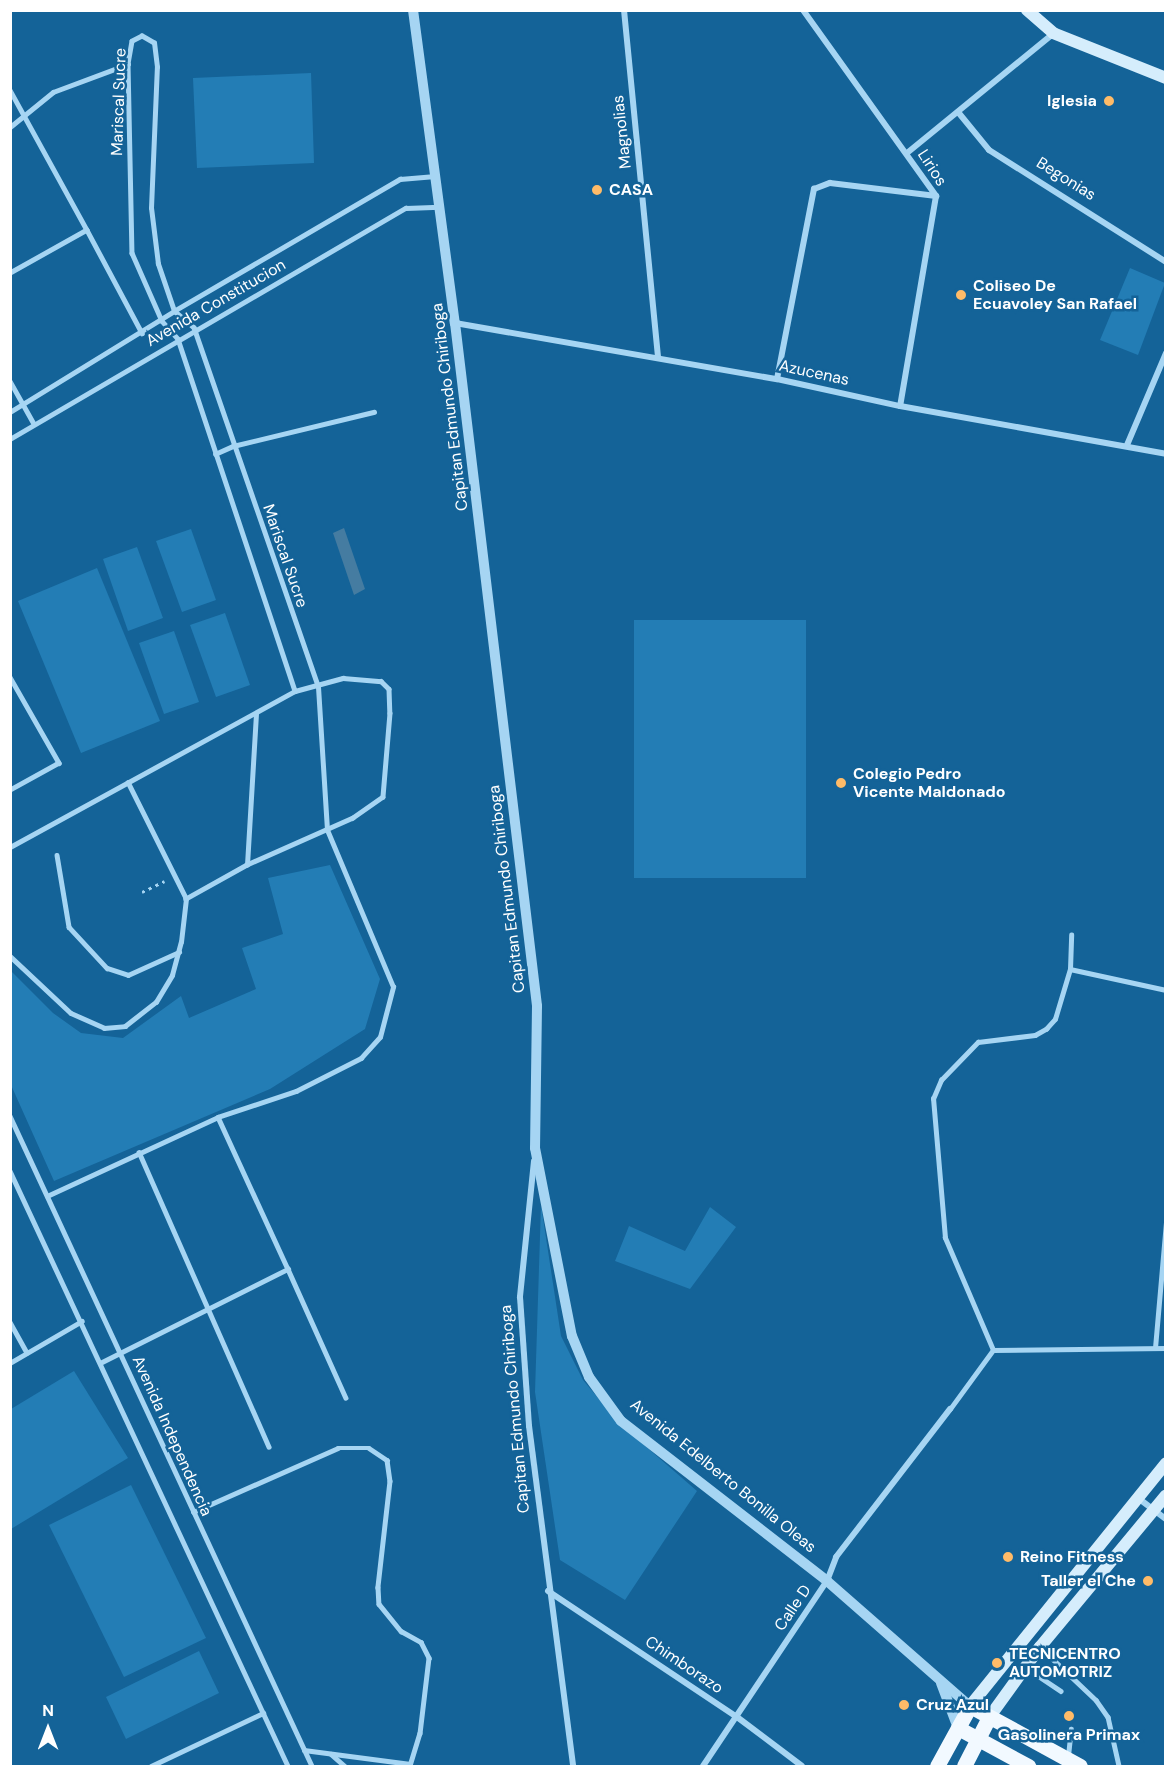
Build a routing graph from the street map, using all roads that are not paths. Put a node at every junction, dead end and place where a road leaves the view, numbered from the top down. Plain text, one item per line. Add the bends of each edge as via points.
1 (413, 10) edge
2 (624, 10) edge
3 (803, 10) edge
4 (1027, 10) edge
5 (1053, 33) junction
6 (128, 64) junction
7 (1166, 78) edge
8 (10, 90) edge
9 (958, 112) junction
10 (24, 115) junction
11 (10, 127) edge
12 (907, 153) junction
13 (435, 176) junction
14 (936, 196) junction
15 (439, 207) junction
16 (87, 230) junction
17 (1166, 262) edge
18 (10, 273) edge
19 (174, 311) junction
20 (162, 321) junction
21 (455, 323) junction
22 (194, 328) junction
23 (142, 333) junction
24 (178, 339) junction
25 (1166, 353) edge
26 (658, 357) junction
27 (777, 379) junction
28 (10, 381) edge
29 (24, 404) junction
30 (900, 406) junction
31 (10, 412) edge
32 (374, 412) dead end
33 (34, 424) junction
34 (10, 439) edge
35 (1127, 445) junction
36 (233, 446) junction
37 (215, 454) junction
38 (1166, 454) edge
39 (10, 677) edge
40 (318, 687) junction
41 (295, 691) junction
42 (256, 714) junction
43 (128, 783) junction
44 (10, 790) edge
45 (327, 830) junction
46 (10, 847) edge
47 (57, 855) dead end
48 (247, 865) junction
49 (186, 899) junction
50 (1071, 935) dead end
51 (179, 952) junction
52 (10, 956) edge
53 (1070, 969) junction
54 (1166, 990) edge
55 (10, 1116) edge
56 (219, 1117) junction
57 (536, 1148) junction
58 (139, 1152) junction
59 (10, 1171) edge
60 (47, 1196) junction
61 (1166, 1223) edge
62 (288, 1269) junction
63 (208, 1309) junction
64 (81, 1321) junction
65 (10, 1322) edge
66 (1155, 1348) junction
67 (1166, 1348) edge
68 (993, 1350) junction
69 (121, 1352) junction
70 (27, 1353) junction
71 (102, 1362) junction
72 (10, 1363) edge
73 (346, 1398) dead end
74 (950, 1409) joint
75 (270, 1447) dead end
76 (1166, 1462) edge
77 (1166, 1496) edge
78 (1138, 1497) junction
79 (1153, 1510) junction
80 (193, 1512) junction
81 (1166, 1519) edge
82 (827, 1581) junction
83 (548, 1591) junction
84 (1040, 1647) junction
85 (1025, 1667) junction
86 (940, 1680) junction
87 (1061, 1691) dead end
88 (970, 1706) junction
89 (263, 1713) junction
90 (737, 1717) junction
91 (988, 1719) junction
92 (958, 1728) junction
93 (1071, 1728) dead end
94 (978, 1741) junction
95 (304, 1750) junction
96 (330, 1753) junction
97 (1074, 1763) edge
98 (410, 1765) edge
99 (151, 1767) edge
100 (288, 1767) edge
101 (312, 1767) edge
102 (345, 1767) edge
103 (573, 1767) edge
104 (703, 1767) edge
105 (802, 1767) edge
106 (937, 1767) edge
107 (964, 1767) edge
108 (1028, 1767) edge
109 (1119, 1767) edge

1 - 13 street, Capitan Edmundo Chiriboga
2 - 26 street, Magnolias
3 - 12 street, Lirios
4 - 5 main road
5 - 7 main road
5 - 9 street
6 - 10 lane via 53,92
6 - 19 lane, Mariscal Sucre via 132,41 142,36 154,43 157,67 153,245
6 - 20 lane, Mariscal Sucre via 129,235 137,270
8 - 10 lane
9 - 12 street
9 - 17 street, Begonias via 989,150
10 - 11 lane
10 - 16 lane
12 - 14 street, Lirios
13 - 15 street, Capitan Edmundo Chiriboga
13 - 19 lane, Avenida Constitucion via 400,180
14 - 27 street via 830,183 814,189
14 - 30 street, Lirios
15 - 21 street, Capitan Edmundo Chiriboga
15 - 22 lane, Avenida Constitucion via 406,208
16 - 18 lane
16 - 23 lane
19 - 20 lane, Avenida Constitucion
19 - 22 lane
20 - 23 lane, Avenida Constitucion
20 - 24 lane, Mariscal Sucre
21 - 26 street, Azucenas
21 - 57 street, Capitan Edmundo Chiriboga via 537,1006
22 - 24 lane, Avenida Constitucion
22 - 36 lane, Mariscal Sucre
23 - 29 lane, Avenida Constitucion
24 - 33 lane, Avenida Constitucion
24 - 37 lane, Mariscal Sucre
25 - 35 street
26 - 27 street, Azucenas
27 - 30 street, Azucenas
28 - 29 lane
29 - 31 lane, Avenida Constitucion
29 - 33 lane
30 - 35 street, Azucenas
32 - 36 lane
33 - 34 lane, Avenida Constitucion
35 - 38 street, Azucenas
36 - 37 lane
36 - 40 lane, Mariscal Sucre
37 - 41 lane, Mariscal Sucre
39 - 44 lane via 59,763
40 - 41 lane
40 - 45 lane, Mariscal Sucre
40 - 45 lane via 343,678 381,681 388,689 390,713 383,797 371,808
41 - 42 lane
42 - 43 lane
42 - 48 lane
43 - 46 lane
43 - 49 lane
45 - 48 lane
45 - 56 lane, Mariscal Sucre via 393,987 387,1019 380,1037 361,1058 296,1092
47 - 51 lane via 69,927 107,968 128,975
48 - 49 lane
49 - 51 lane
50 - 53 lane
51 - 52 lane via 172,975 156,1002 125,1026 104,1029 71,1013
53 - 54 lane
53 - 68 lane via 1055,1019 1046,1029 1035,1035 978,1042 941,1080 933,1099 945,1238
55 - 60 lane, Avenida Independencia
56 - 58 lane, Mariscal Sucre
56 - 62 lane
57 - 82 street, Avenida Edelberto Bonilla Oleas via 572,1336 589,1377 621,1422
57 - 83 street, Capitan Edmundo Chiriboga via 520,1298 529,1426
58 - 60 lane, Mariscal Sucre
58 - 63 lane
59 - 64 lane, Avenida Independencia
60 - 69 lane, Avenida Independencia
61 - 66 lane
62 - 63 lane
62 - 73 lane
63 - 69 lane
63 - 75 lane
64 - 70 lane
64 - 71 lane, Avenida Independencia
65 - 70 lane
66 - 67 lane
66 - 68 lane
68 - 74 lane
69 - 71 lane
69 - 80 lane, Avenida Independencia
70 - 72 lane
71 - 89 lane, Avenida Independencia
74 - 82 street, Calle D via 836,1557
76 - 78 main road
77 - 79 main road
78 - 79 street
78 - 88 main road
79 - 81 street
79 - 84 main road
80 - 95 lane, Avenida Independencia
80 - 98 lane via 338,1448 369,1448 387,1460 390,1481 378,1587 380,1604 401,1631 420,1642 429,1658 420,1733
82 - 86 street, Avenida Edelberto Bonilla Oleas
82 - 90 street, Calle D
83 - 90 street, Chimborazo
83 - 103 street, Capitan Edmundo Chiriboga
84 - 85 main road
84 - 109 lane via 1096,1700 1108,1717
85 - 87 lane
85 - 91 main road
86 - 88 street, Avenida Edelberto Bonilla Oleas
86 - 92 street
88 - 91 main road
88 - 92 main road
89 - 99 lane
89 - 100 lane, Avenida Independencia
90 - 104 street, Calle D
90 - 105 street, Chimborazo
91 - 94 main road
91 - 97 main road
92 - 94 main road
92 - 106 main road
93 - 97 lane
94 - 107 main road
94 - 108 main road
95 - 96 lane
95 - 101 lane, Avenida Independencia
96 - 98 lane
96 - 102 lane

